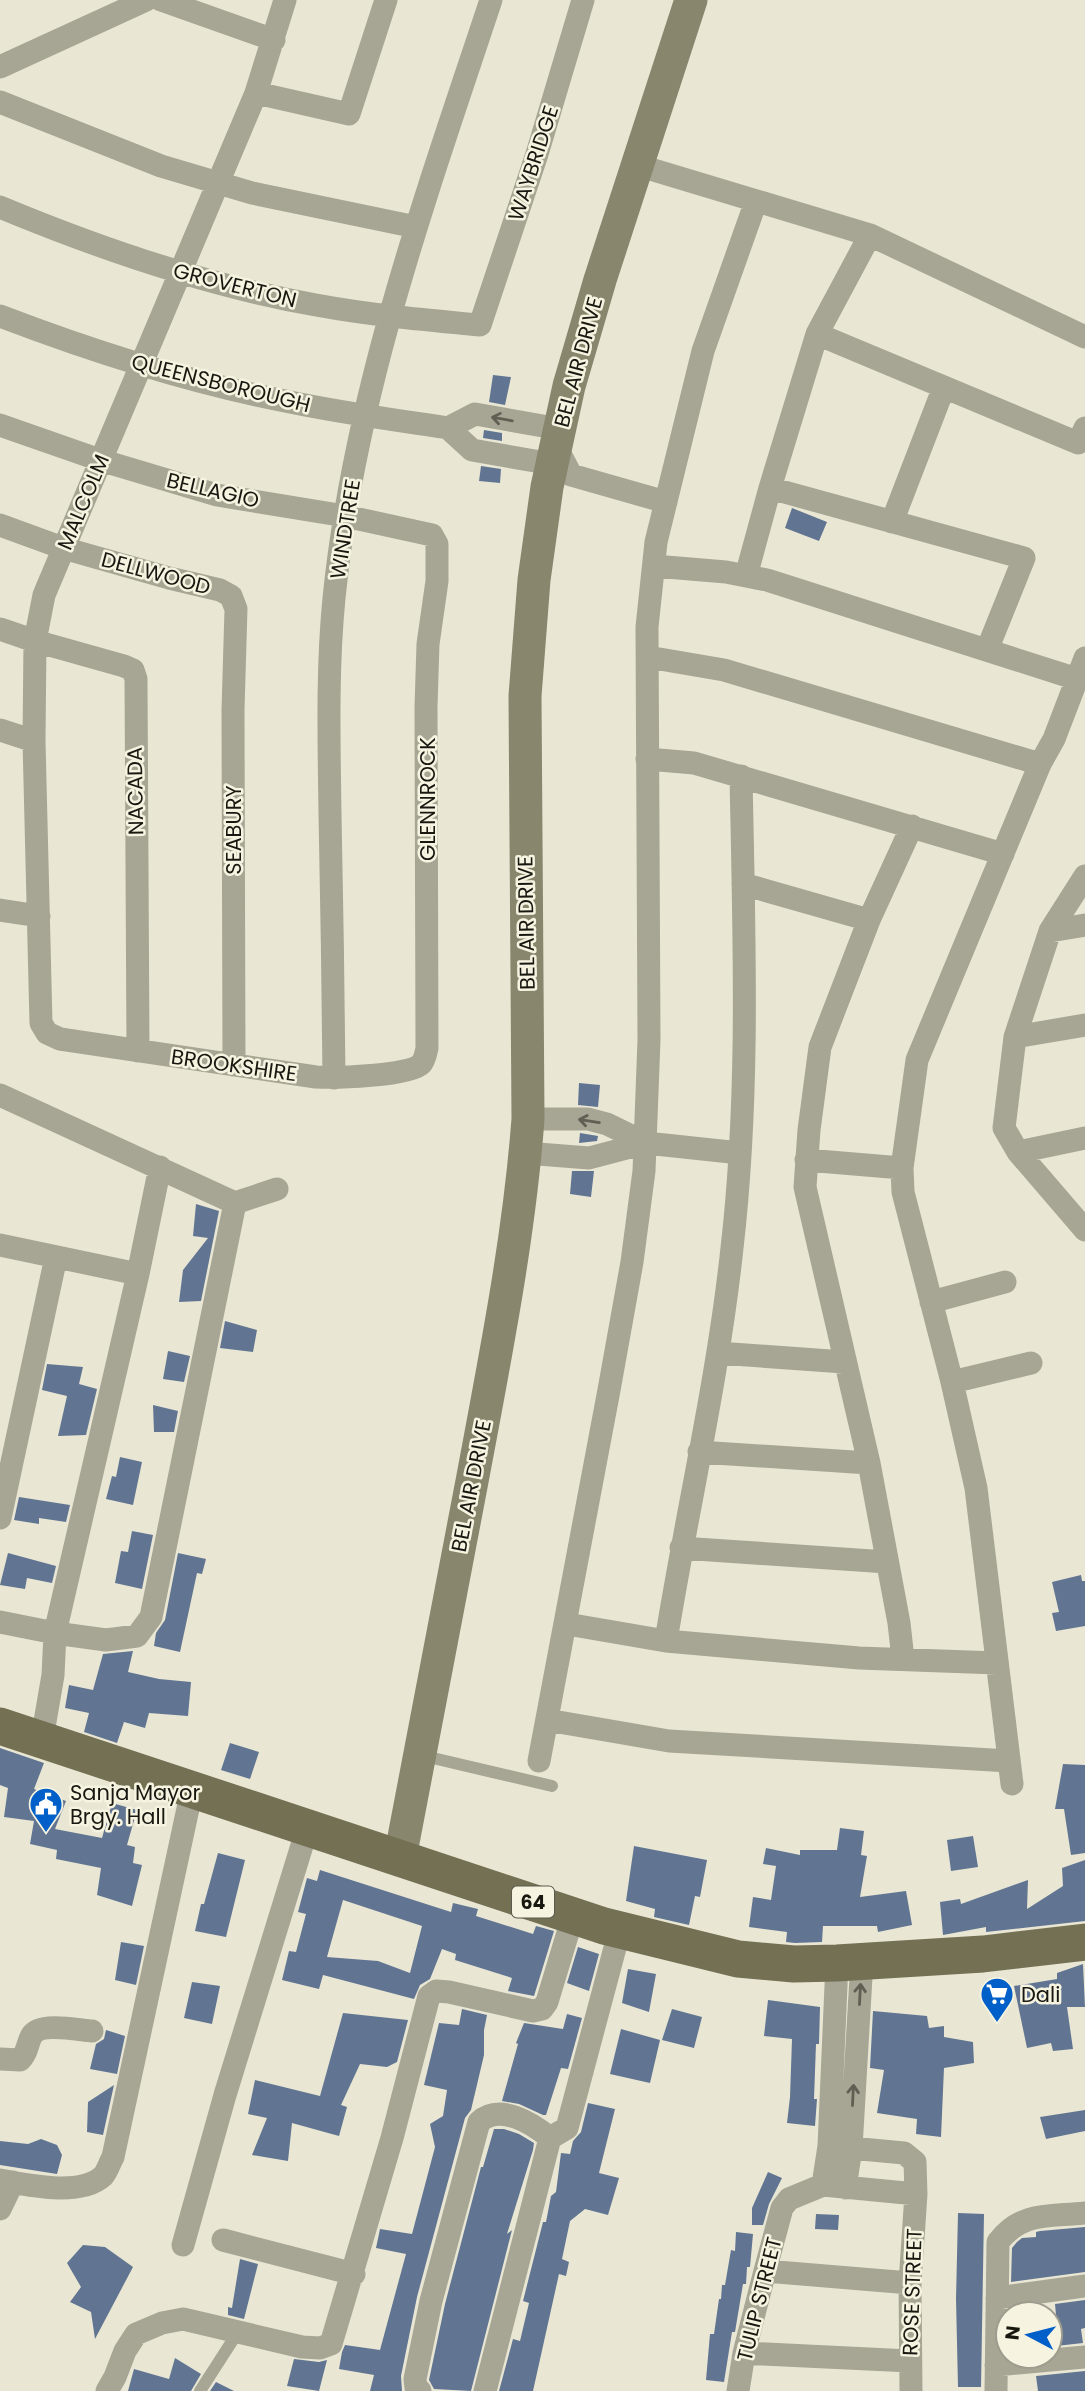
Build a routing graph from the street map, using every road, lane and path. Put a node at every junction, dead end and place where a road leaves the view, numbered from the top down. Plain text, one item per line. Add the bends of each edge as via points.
1 (146, 0) edge
2 (161, 0) edge
3 (285, 0) edge
4 (386, 0) edge
5 (491, 0) edge
6 (583, 0) edge
7 (691, 0) edge
8 (274, 40) junction
9 (0, 67) edge
10 (256, 93) junction
11 (0, 102) edge
12 (638, 165) junction
13 (219, 182) junction
14 (756, 201) junction
15 (0, 207) edge
16 (416, 227) junction
17 (870, 235) junction
18 (180, 272) junction
19 (0, 316) edge
20 (389, 317) junction
21 (480, 325) joint
22 (817, 334) junction
23 (1085, 337) edge
24 (142, 365) junction
25 (944, 387) junction
26 (365, 415) junction
27 (0, 425) edge
28 (448, 428) junction
29 (1085, 428) edge
30 (556, 446) junction
31 (100, 460) junction
32 (770, 488) junction
33 (666, 502) junction
34 (345, 516) junction
35 (892, 522) junction
36 (0, 525) edge
37 (432, 535) joint
38 (63, 548) junction
39 (654, 566) junction
40 (746, 576) junction
41 (230, 596) joint
42 (0, 629) edge
43 (35, 641) junction
44 (987, 650) junction
45 (648, 657) junction
46 (1081, 668) edge
47 (0, 730) edge
48 (34, 741) junction
49 (648, 759) junction
50 (1040, 764) junction
51 (741, 776) junction
52 (912, 826) junction
53 (1003, 854) junction
54 (1085, 876) edge
55 (743, 884) junction
56 (0, 910) edge
57 (38, 916) junction
58 (869, 920) junction
59 (1085, 925) edge
60 (1050, 931) junction
61 (1085, 1025) edge
62 (47, 1033) joint
63 (1015, 1037) junction
64 (138, 1051) junction
65 (421, 1064) joint
66 (234, 1065) junction
67 (334, 1078) junction
68 (0, 1096) edge
69 (528, 1119) junction
70 (1085, 1138) edge
71 (646, 1143) junction
72 (1018, 1152) junction
73 (525, 1153) junction
74 (740, 1153) junction
75 (806, 1160) junction
76 (160, 1167) junction
77 (902, 1168) junction
78 (277, 1189) dead end
79 (235, 1202) junction
80 (1085, 1230) edge
81 (0, 1245) edge
82 (56, 1257) junction
83 (138, 1274) junction
84 (1005, 1282) dead end
85 (932, 1303) junction
86 (718, 1353) junction
87 (844, 1362) junction
88 (1031, 1363) dead end
89 (952, 1382) junction
90 (699, 1452) junction
91 (869, 1463) junction
92 (0, 1518) edge
93 (681, 1548) junction
94 (887, 1562) junction
95 (0, 1622) edge
96 (566, 1624) junction
97 (666, 1641) junction
98 (54, 1644) junction
99 (903, 1659) junction
100 (997, 1663) junction
101 (547, 1720) junction
102 (24, 1733) edge
103 (420, 1755) junction
104 (539, 1761) dead end
105 (552, 1786) dead end
106 (192, 1790) junction
107 (307, 1826) junction
108 (400, 1858) junction
109 (573, 1916) junction
110 (620, 1930) junction
111 (1085, 1942) edge
112 (849, 1961) junction
113 (92, 2032) dead end
114 (0, 2059) edge
115 (550, 2138) junction
116 (840, 2147) junction
117 (7, 2181) edge
118 (834, 2186) junction
119 (916, 2194) junction
120 (0, 2209) edge
121 (1085, 2213) edge
122 (223, 2240) dead end
123 (183, 2245) dead end
124 (765, 2271) junction
125 (354, 2274) junction
126 (910, 2283) junction
127 (1085, 2286) edge
128 (997, 2298) joint
129 (239, 2332) junction
130 (744, 2353) junction
131 (1085, 2357) edge
132 (1064, 2359) edge
133 (910, 2361) junction
134 (996, 2370) edge
135 (107, 2391) edge
136 (200, 2391) edge
137 (420, 2391) edge
138 (485, 2391) edge
139 (738, 2391) edge
140 (911, 2391) edge
141 (996, 2391) edge

1 - 9 street
2 - 8 street
3 - 8 street, MALCOLM
4 - 10 street via 349,114
5 - 16 street, WINDTREE
6 - 21 street, WAYBRIDGE
7 - 12 street, BEL AIR DRIVE
8 - 10 street, MALCOLM
10 - 13 street, MALCOLM
11 - 13 street via 161,166
12 - 14 street
12 - 30 street, BEL AIR DRIVE via 596,293
13 - 16 street
13 - 18 street, MALCOLM
14 - 17 street
14 - 33 street via 703,351
15 - 18 street, GROVERTON
16 - 20 street, WINDTREE
17 - 22 street
17 - 23 street
18 - 20 street, GROVERTON via 313,305
18 - 24 street, MALCOLM
19 - 24 street, QUEENSBOROUGH
20 - 21 street, GROVERTON
20 - 26 street, WINDTREE
22 - 25 street
22 - 32 street
24 - 26 street, QUEENSBOROUGH via 290,402
24 - 31 street, MALCOLM
25 - 29 street via 1078,443
25 - 35 street
26 - 28 street, QUEENSBOROUGH
26 - 34 street, WINDTREE
27 - 31 street, BELLAGIO
28 - 30 street via 472,450
30 -> 28 street via 475,414
30 - 33 street via 571,475
30 - 69 street, BEL AIR DRIVE via 534,580 525,696
31 - 34 street, BELLAGIO via 217,495
31 - 38 street, MALCOLM
32 - 35 street
32 - 40 street
33 - 39 street
34 - 37 street, BELLAGIO
34 - 67 street, WINDTREE via 331,641 329,711
35 - 44 street via 1024,558
36 - 38 street, DELLWOOD
37 - 65 street, GLENNROCK via 437,544 437,581 428,644 427,1048
38 - 41 street, DELLWOOD
38 - 43 street, MALCOLM via 44,595
39 - 40 street
39 - 45 street
40 - 44 street
41 - 66 street, SEABURY via 236,609
42 - 43 street, NACADA
43 - 48 street, MALCOLM
43 - 64 street, NACADA via 124,666 133,670 136,679
44 - 46 street
45 - 49 street
45 - 50 street via 724,670
46 - 50 street
47 - 48 street
48 - 57 street, MALCOLM
49 - 51 street via 694,763
49 - 71 street
50 - 53 street
51 - 52 street
51 - 55 street
52 - 53 street
52 - 58 street
53 - 77 street via 918,1060
54 - 60 street
55 - 58 street
55 - 74 street
56 - 57 street
57 - 62 street, MALCOLM via 41,1023
58 - 75 street via 820,1047
59 - 60 street
60 - 63 street
61 - 63 street
62 - 64 street, BROOKSHIRE
63 - 72 street via 1004,1128
64 - 66 street, BROOKSHIRE
65 - 67 street, BROOKSHIRE via 409,1071
66 - 67 street, BROOKSHIRE
68 - 76 street
71 -> 69 street via 588,1119
69 - 73 street, BEL AIR DRIVE
70 - 72 street
71 - 73 street via 589,1158
71 - 74 street
71 - 96 street via 632,1262
72 - 80 street
73 - 103 street, BEL AIR DRIVE via 489,1390
74 - 86 street
75 - 77 street
75 - 87 street via 805,1186
76 - 79 street
76 - 83 street
77 - 85 street via 903,1192
78 - 79 street
79 - 98 street via 151,1617 137,1636
81 - 82 street
82 - 83 street
82 - 92 street
83 - 98 street
84 - 85 street
85 - 89 street
86 - 87 street
86 - 90 street
87 - 91 street
88 - 89 street
89 - 100 street via 976,1488
90 - 91 street
90 - 93 street
91 - 94 street
93 - 94 street
93 - 97 street
94 - 99 street
95 - 98 street
96 - 97 street
96 - 101 street
97 - 99 street
98 - 102 street via 53,1675
99 - 100 street
100 - 101 street via 1010,1772 669,1741
101 - 104 street
102 - 106 main road, 64
103 - 105 lane
103 - 108 street, BEL AIR DRIVE
106 - 107 main road, 64
106 - 117 street via 113,2157 103,2176 86,2185 66,2188
107 - 108 main road, 64
107 - 123 street
108 - 109 main road, 64
109 - 110 main road, 64
109 - 125 street via 542,2009 533,2011 449,1992 436,1991 429,1996
110 - 112 main road, 64 via 738,1959 794,1964
110 - 115 street via 567,2128
111 - 112 main road, 64 via 984,1954
112 - 116 street
113 - 114 street via 47,2027 31,2036 20,2060
115 - 137 street via 534,2124 506,2114 486,2116 479,2122 431,2301 415,2379
115 - 138 street
116 - 118 street
116 - 119 street, ROSE STREET via 904,2153 915,2162
117 - 120 street
118 - 119 street
118 - 124 street, TULIP STREET via 789,2199 782,2208
119 - 126 street, ROSE STREET
121 - 128 street via 1025,2219 1007,2231 998,2242
122 - 125 street
124 - 126 street
124 - 130 street, TULIP STREET
125 - 129 street via 331,2344 302,2347
126 - 133 street, ROSE STREET
127 - 128 street
129 - 135 street via 183,2319 136,2334
129 - 136 lane
130 - 133 street
130 - 139 street, TULIP STREET
131 - 132 street
133 - 140 street, ROSE STREET
134 - 141 street

